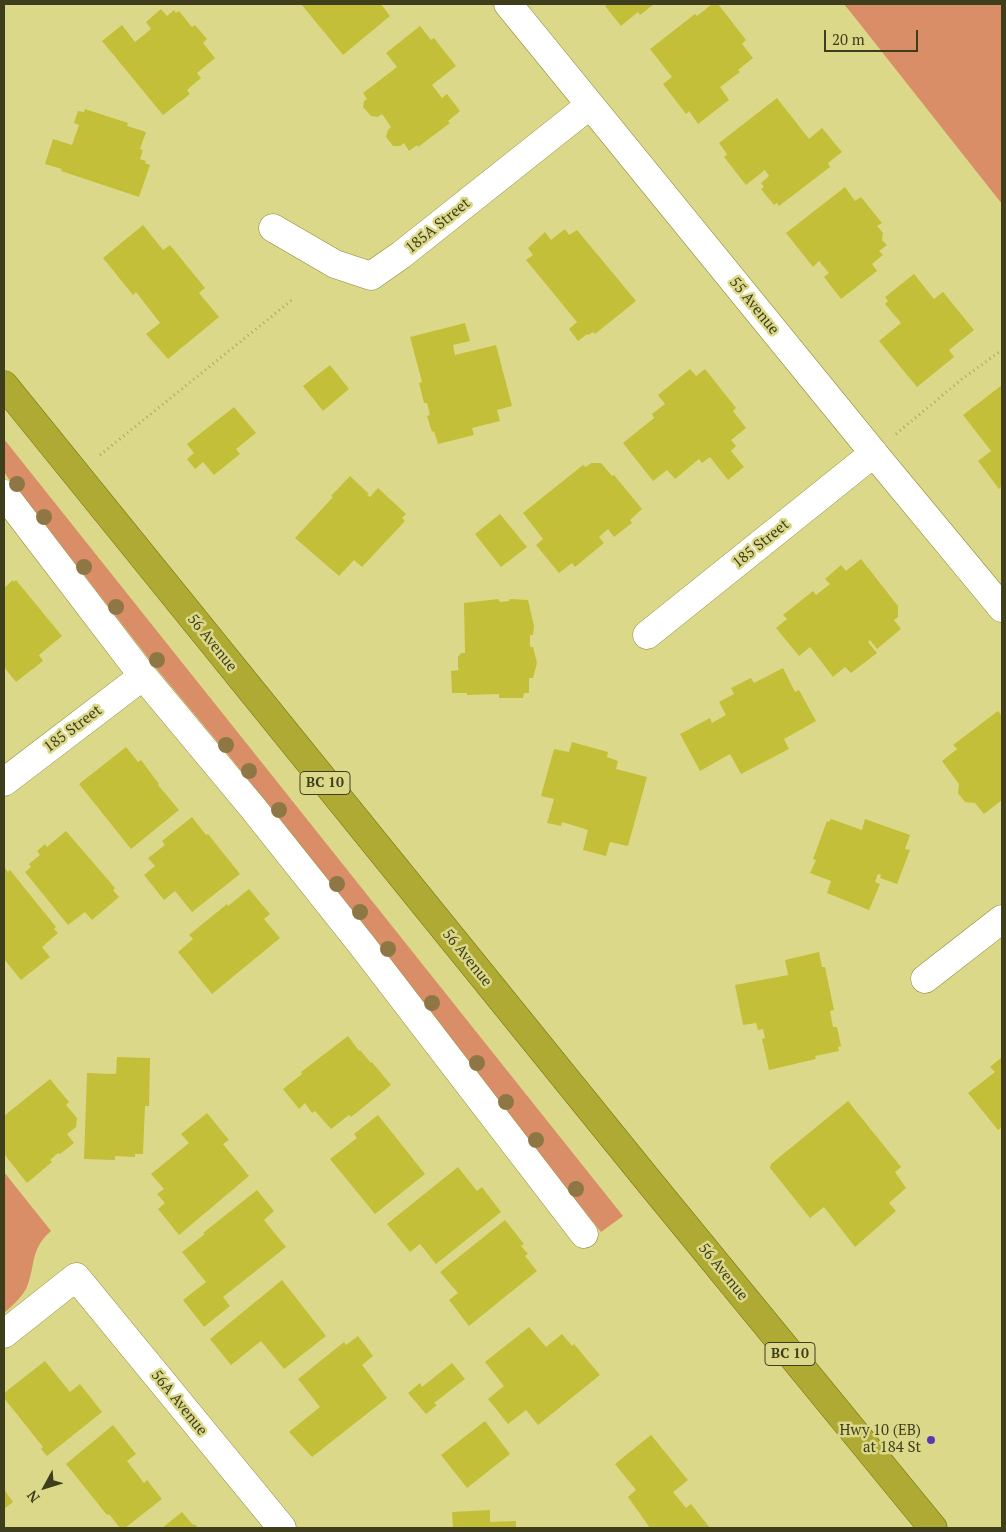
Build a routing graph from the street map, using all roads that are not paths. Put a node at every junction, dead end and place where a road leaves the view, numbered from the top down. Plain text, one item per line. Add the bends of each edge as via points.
1 (508, 4) edge
2 (590, 105) junction
3 (273, 228) dead end
4 (4, 386) edge
5 (874, 453) junction
6 (4, 494) edge
7 (1002, 608) edge
8 (647, 635) dead end
9 (143, 676) junction
10 (4, 782) edge
11 (1002, 920) edge
12 (925, 978) dead end
13 (584, 1234) dead end
14 (4, 1334) edge
15 (282, 1528) edge
16 (933, 1528) edge

1 - 2 street, 55 Avenue
2 - 3 street, 185A Street via 371,276 334,264
2 - 5 street, 55 Avenue
4 - 16 highway, 56 Avenue / BC 10 via 640,1172
5 - 7 street, 55 Avenue
5 - 8 street, 185 Street
6 - 9 street
9 - 10 street, 185 Street
9 - 13 street via 356,938
11 - 12 street
14 - 15 street, 56A Avenue via 76,1277

